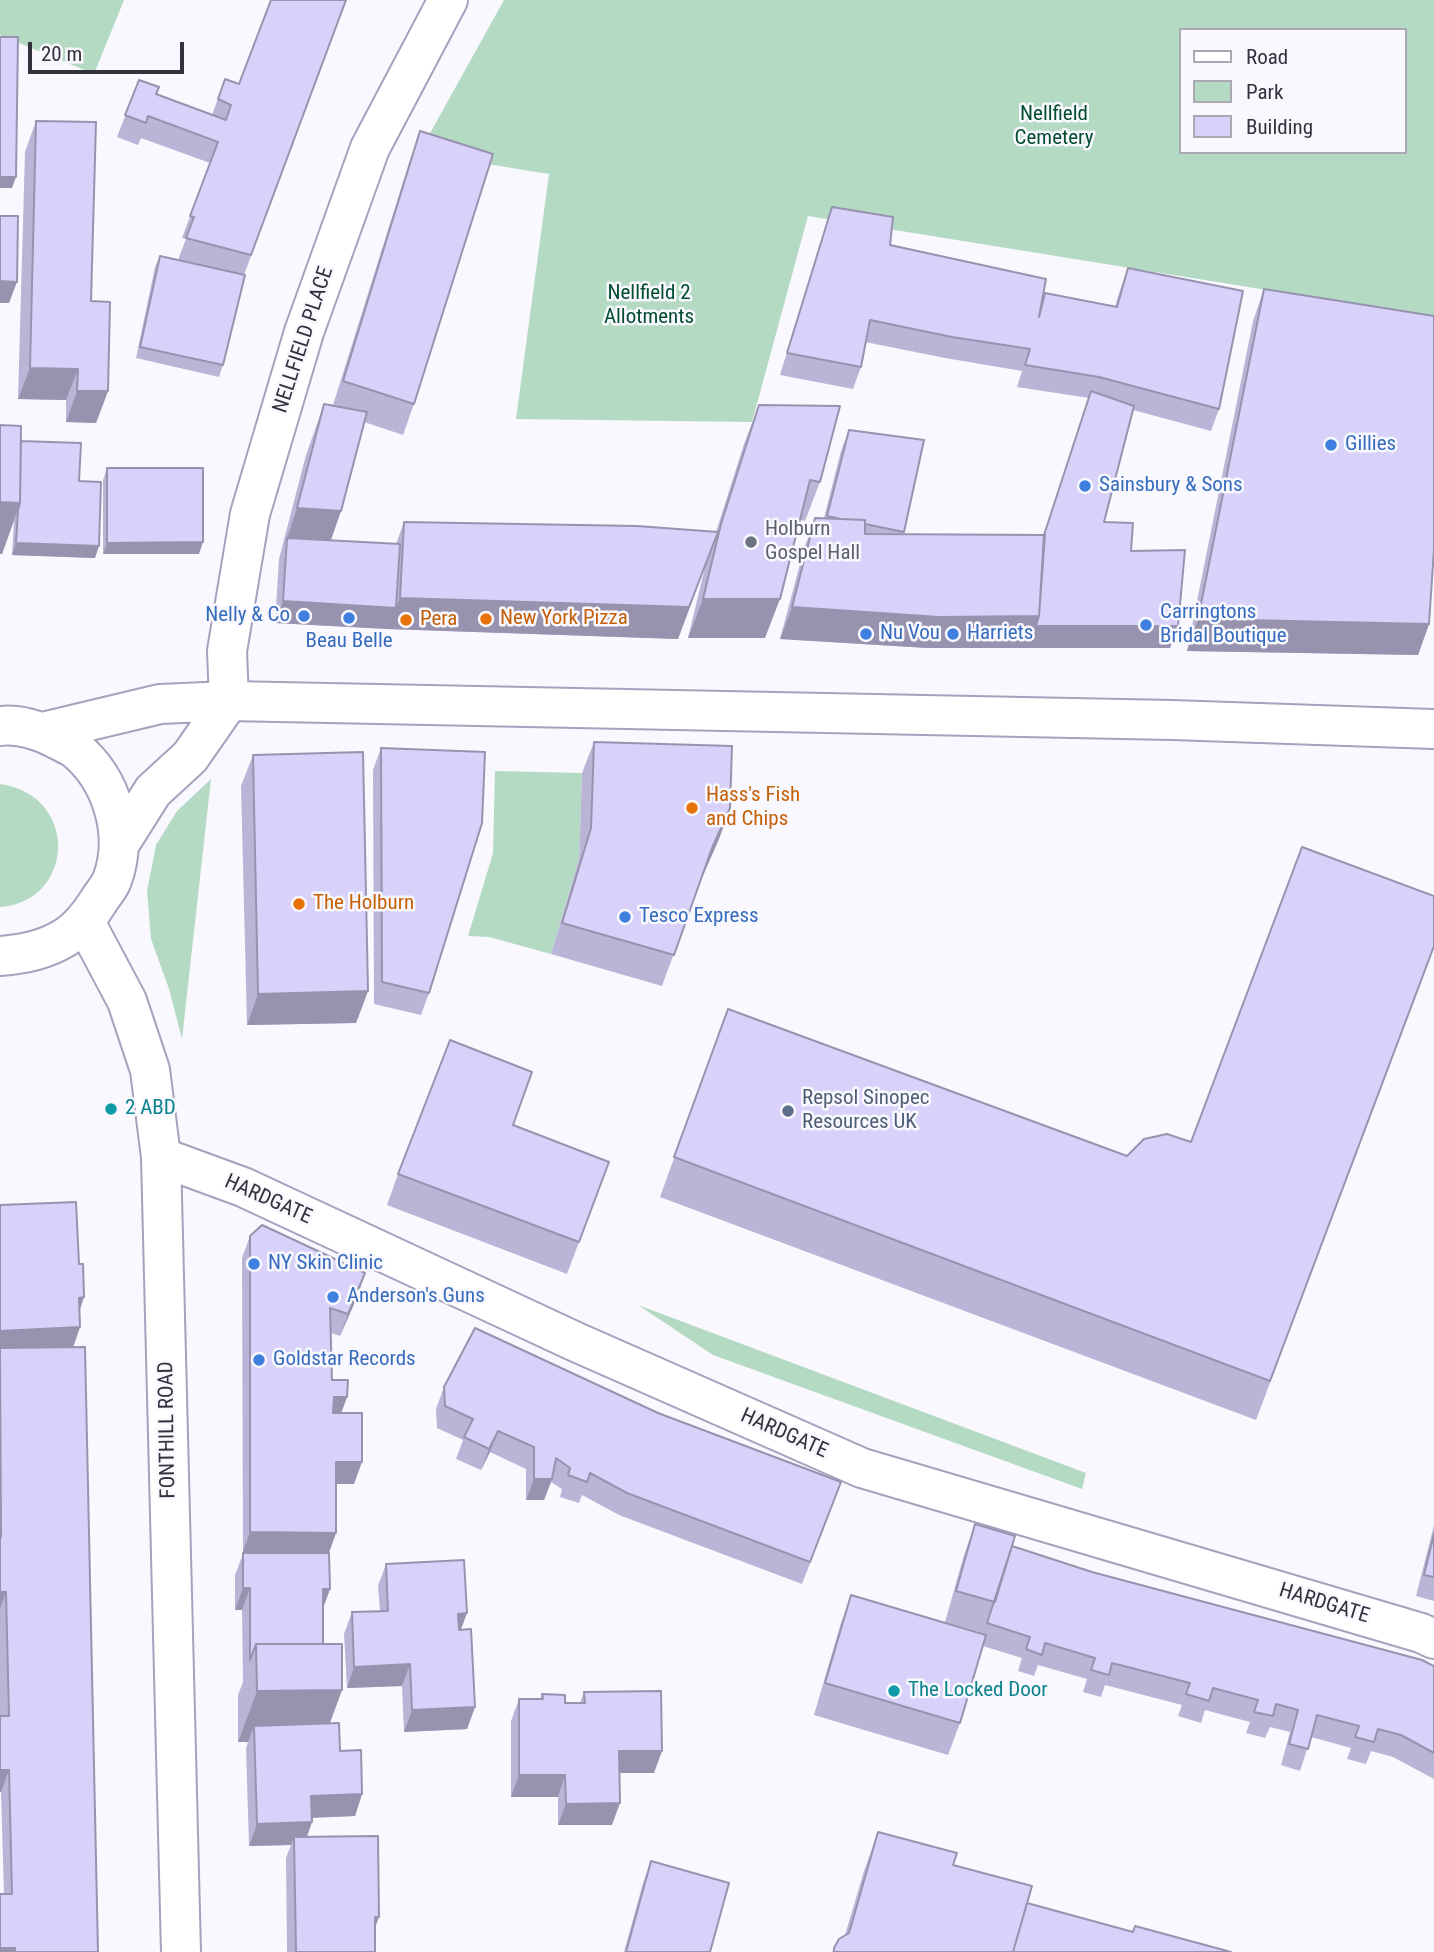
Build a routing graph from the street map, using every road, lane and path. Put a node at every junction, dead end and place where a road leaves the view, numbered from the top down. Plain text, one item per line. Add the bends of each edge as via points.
1 (448, 0) edge
2 (229, 701) junction
3 (0, 726) edge
4 (1434, 729) edge
5 (43, 732) junction
6 (118, 845) junction
7 (85, 922) junction
8 (0, 956) edge
9 (161, 1157) junction
10 (1434, 1639) edge
11 (181, 1952) edge

1 - 2 street, NELLFIELD PLACE via 370,148 304,332 250,514 227,651
2 - 4 street
2 - 5 street via 160,704
2 - 6 street via 190,757 153,791
3 - 5 street
5 - 6 street via 75,749 99,776 115,809
6 - 7 street via 112,880
7 - 8 street via 46,948
7 - 9 street, FONTHILL ROAD via 127,1001 150,1070
9 - 10 street, HARDGATE via 243,1187 862,1468
9 - 11 street, FONTHILL ROAD

